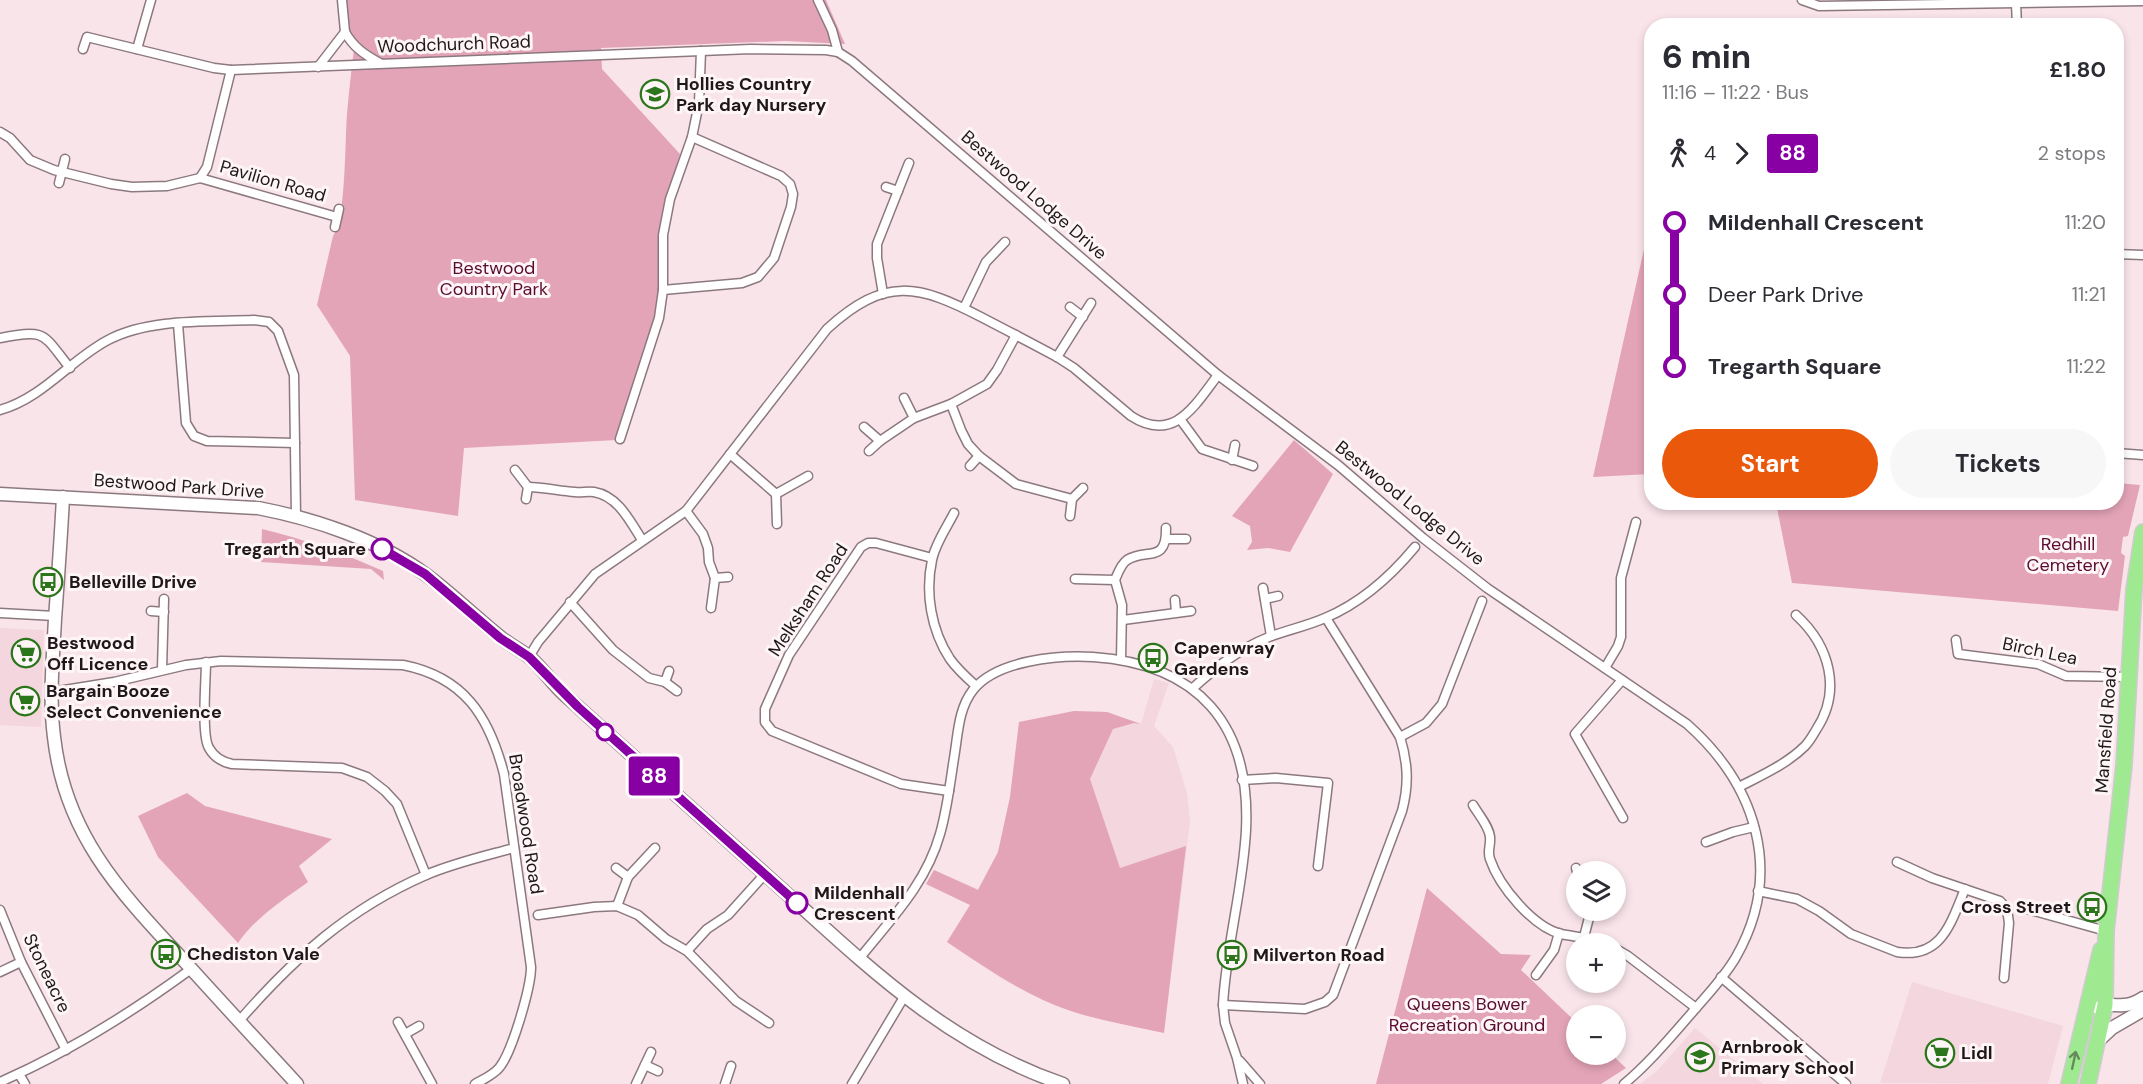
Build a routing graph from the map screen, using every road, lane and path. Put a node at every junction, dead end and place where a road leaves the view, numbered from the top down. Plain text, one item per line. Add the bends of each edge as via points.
1 (151, 0) edge
2 (342, 0) edge
3 (818, 0) edge
4 (1802, 0) edge
5 (2143, 1) edge
6 (2016, 3) junction
7 (2017, 18) edge
8 (345, 32) junction
9 (83, 49) dead end
10 (137, 49) junction
11 (701, 51) junction
12 (838, 52) junction
13 (381, 63) junction
14 (318, 67) junction
15 (231, 70) junction
16 (0, 132) edge
17 (692, 137) junction
18 (65, 159) dead end
19 (909, 163) dead end
20 (62, 172) junction
21 (200, 178) junction
22 (59, 183) dead end
23 (886, 187) dead end
24 (898, 191) junction
25 (335, 228) dead end
26 (1005, 242) dead end
27 (2124, 254) edge
28 (2143, 255) edge
29 (663, 290) junction
30 (883, 294) junction
31 (1091, 303) dead end
32 (1070, 307) dead end
33 (964, 308) junction
34 (1083, 317) junction
35 (178, 324) junction
36 (1016, 335) junction
37 (0, 338) edge
38 (1057, 357) junction
39 (70, 368) junction
40 (1218, 375) junction
41 (904, 399) dead end
42 (951, 404) junction
43 (0, 410) edge
44 (914, 418) junction
45 (1180, 419) junction
46 (864, 427) dead end
47 (620, 440) dead end
48 (880, 441) junction
49 (295, 443) junction
50 (1235, 445) dead end
51 (869, 451) dead end
52 (730, 454) junction
53 (2124, 454) edge
54 (2143, 455) edge
55 (979, 456) junction
56 (1232, 460) junction
57 (970, 466) dead end
58 (1253, 466) dead end
59 (515, 470) dead end
60 (807, 476) dead end
61 (528, 487) junction
62 (1083, 488) dead end
63 (0, 494) edge
64 (776, 494) junction
65 (63, 497) junction
66 (526, 499) dead end
67 (1072, 499) junction
68 (686, 511) junction
69 (954, 513) dead end
70 (1070, 516) dead end
71 (296, 517) junction
72 (1636, 522) dead end
73 (777, 524) dead end
74 (1166, 528) dead end
75 (2143, 532) edge
76 (1167, 539) junction
77 (1185, 539) dead end
78 (642, 540) junction
79 (1415, 548) dead end
80 (932, 558) junction
81 (728, 577) dead end
82 (715, 578) junction
83 (1075, 579) dead end
84 (1115, 580) junction
85 (1263, 588) dead end
86 (1278, 596) dead end
87 (164, 599) dead end
88 (1265, 599) junction
89 (1175, 600) dead end
90 (1482, 601) dead end
91 (570, 602) junction
92 (711, 608) dead end
93 (151, 611) dead end
94 (1191, 611) dead end
95 (164, 612) junction
96 (1176, 612) junction
97 (0, 613) edge
98 (1796, 615) dead end
99 (55, 616) junction
100 (1326, 618) junction
101 (1123, 620) junction
102 (1271, 636) junction
103 (1956, 640) dead end
104 (529, 657) junction
105 (1121, 660) junction
106 (206, 662) junction
107 (1605, 668) junction
108 (162, 669) junction
109 (669, 671) dead end
110 (2130, 677) junction
111 (1622, 680) junction
112 (665, 682) junction
113 (976, 686) junction
114 (1193, 688) junction
115 (678, 691) dead end
116 (52, 692) junction
117 (1400, 737) junction
118 (1242, 780) junction
119 (1739, 787) junction
120 (949, 791) junction
121 (1473, 805) dead end
122 (1623, 818) dead end
123 (1754, 827) junction
124 (1706, 842) dead end
125 (514, 848) junction
126 (655, 848) dead end
127 (1897, 862) dead end
128 (1318, 866) dead end
129 (616, 868) dead end
130 (426, 874) junction
131 (765, 874) junction
132 (628, 877) junction
133 (1965, 889) junction
134 (1758, 891) junction
135 (617, 906) junction
136 (2026, 909) dead end
137 (0, 910) edge
138 (538, 915) dead end
139 (2106, 931) junction
140 (1559, 933) junction
141 (1566, 934) edge
142 (687, 951) junction
143 (1626, 955) edge
144 (859, 958) junction
145 (21, 962) junction
146 (191, 969) junction
147 (0, 972) edge
148 (1536, 975) dead end
149 (1721, 977) junction
150 (2004, 978) dead end
151 (904, 997) junction
152 (2143, 998) edge
153 (1223, 1005) junction
154 (2105, 1005) junction
155 (2123, 1006) junction
156 (1696, 1008) junction
157 (2143, 1010) edge
158 (239, 1022) junction
159 (398, 1022) dead end
160 (769, 1023) dead end
161 (419, 1026) dead end
162 (405, 1034) junction
163 (2079, 1036) junction
164 (2097, 1046) junction
165 (66, 1050) junction
166 (651, 1052) dead end
167 (1237, 1058) junction
168 (645, 1065) junction
169 (731, 1066) dead end
170 (658, 1071) dead end
171 (19, 1074) junction
172 (0, 1082) edge
173 (25, 1084) edge
174 (297, 1084) edge
175 (432, 1084) edge
176 (476, 1084) edge
177 (636, 1084) edge
178 (725, 1084) edge
179 (852, 1084) edge
180 (1063, 1084) edge
181 (1243, 1084) edge
182 (1260, 1084) edge
183 (1624, 1084) edge
184 (1846, 1084) edge
185 (2068, 1084) edge
186 (2088, 1084) edge
187 (2094, 1084) edge

1 - 10 street
2 - 8 street
3 - 12 street
4 - 6 street via 1819,6
5 - 6 street
6 - 7 street
8 - 13 street via 353,45
8 - 14 street
9 - 10 street, Woodchurch Road via 87,37
10 - 15 street, Woodchurch Road
11 - 12 street, Woodchurch Road
11 - 13 street, Woodchurch Road
11 - 17 street via 699,103
12 - 40 street, Bestwood Lodge Drive
13 - 14 street, Woodchurch Road
14 - 15 street, Woodchurch Road
15 - 21 street, Pavilion Road via 207,166
16 - 20 street, Pavilion Road via 30,160
17 - 29 street via 670,199 663,235
17 - 29 street via 781,176 790,184 791,207 774,258 758,277 742,283
18 - 20 street
19 - 24 street
20 - 21 street, Pavilion Road via 132,187 167,186
20 - 22 street
21 - 25 street, Pavilion Road via 338,213
23 - 24 street
24 - 30 street via 877,244
26 - 33 street via 986,262
27 - 28 street
29 - 47 street via 654,338
30 - 33 street via 911,290
30 - 52 street via 864,300 827,328
31 - 34 street
32 - 34 street
33 - 36 street
34 - 38 street
35 - 39 street via 117,336
35 - 49 street via 186,423 194,436 207,441
35 - 49 street via 262,320 275,326 294,375
36 - 38 street
36 - 42 street via 987,384
37 - 39 street via 40,334
38 - 45 street via 1140,422 1163,425
39 - 43 street via 27,399
40 - 45 street
40 - 107 street, Bestwood Lodge Drive via 1338,465 1487,588
41 - 44 street
42 - 44 street
42 - 55 street via 960,430
44 - 48 street
45 - 56 street via 1203,449
46 - 48 street
48 - 51 street
49 - 71 street
50 - 56 street
52 - 64 street
52 - 68 street
53 - 54 street
55 - 57 street
55 - 67 street via 1016,484
56 - 58 street
59 - 61 street
60 - 64 street
61 - 66 street
61 - 78 street via 594,492 607,497 620,507
62 - 67 street
63 - 65 street, Bestwood Park Drive
64 - 73 street
65 - 71 street, Bestwood Park Drive via 244,506
65 - 99 street
67 - 70 street
68 - 78 street
68 - 82 street via 703,534
69 - 80 street
71 - 104 street, Bestwood Park Drive via 356,537 406,562
72 - 107 street via 1628,532 1621,584 1621,637
74 - 76 street
75 - 110 highway, Mansfield Road via 2134,590
76 - 77 street
76 - 84 street via 1150,555 1125,561
78 - 91 street via 595,574
79 - 100 street via 1383,582
80 - 113 street via 930,607 937,633 951,659
80 - 120 street, Melksham Road via 876,543 861,547 789,655 765,709 765,722 772,731 901,784
81 - 82 street
82 - 92 street
83 - 84 street
84 - 101 street
85 - 88 street
86 - 88 street
87 - 95 street
88 - 102 street
89 - 96 street
90 - 117 street via 1442,704 1426,723
91 - 104 street
91 - 112 street via 614,650 649,678
93 - 95 street
94 - 96 street
95 - 108 street
96 - 101 street
97 - 99 street
98 - 119 street via 1808,626 1826,659 1831,680 1829,700 1822,721 1806,745 1780,765
99 - 116 street
100 - 102 street
100 - 117 street
101 - 105 street
102 - 114 street via 1232,656
103 - 110 street, Birch Lea via 1958,654 2038,664 2066,676
104 - 131 street, Bestwood Park Drive via 561,692
105 - 113 street via 1078,656 1031,662 992,674
105 - 114 street via 1162,671
106 - 108 street, Broadwood Road
106 - 125 street, Broadwood Road via 403,665 439,678 471,702 494,739 504,774
106 - 130 street via 206,741 215,756 232,764 342,768 367,777 397,804
107 - 111 street, Bestwood Lodge Drive
108 - 116 street, Broadwood Road
109 - 112 street
110 - 139 highway, Mansfield Road
111 - 119 street, Bestwood Lodge Drive via 1687,724 1729,770
111 - 122 street via 1575,734
112 - 115 street
113 - 120 street via 961,713
114 - 118 street via 1226,729
116 - 146 street via 57,757 86,838 126,897
117 - 153 street via 1408,773 1404,801 1332,995 1305,1009
118 - 128 street via 1276,778 1328,783
118 - 153 street via 1245,836
119 - 123 street, Bestwood Lodge Drive
120 - 144 street via 940,835 923,875 905,904
121 - 140 street via 1490,833 1491,863 1513,899 1537,922
123 - 124 street
123 - 134 street, Bestwood Lodge Drive
125 - 130 street
125 - 176 street, Broadwood Road via 531,975 508,1054 496,1071
126 - 132 street
127 - 133 street
129 - 132 street
130 - 158 street via 326,934 289,966
131 - 142 street via 728,915 707,929
131 - 144 street, Bestwood Park Drive
132 - 135 street
133 - 134 street via 1946,933 1920,952 1905,953 1851,934 1797,899
133 - 150 street via 2000,901 2007,909
134 - 149 street, Bestwood Lodge Drive via 1746,935
135 - 138 street
135 - 142 street via 638,915
136 - 139 street
137 - 145 street, Stoneacre
139 - 154 highway, Mansfield Road
139 - 163 highway, Mansfield Road
140 - 141 street
140 - 148 street via 1554,950
142 - 160 street via 736,1001
143 - 156 street
144 - 151 street, Bestwood Park Drive
145 - 147 street
145 - 165 street, Stoneacre
146 - 158 street
146 - 165 street via 114,1023
149 - 156 street, Bestwood Lodge Drive
149 - 184 street
151 - 179 street
151 - 180 street, Bestwood Park Drive via 974,1045
152 - 155 street
153 - 167 street
154 - 155 street
154 - 163 street via 2092,1012
154 - 164 highway, Mansfield Road
155 - 157 street
156 - 183 street, Bestwood Lodge Drive via 1657,1054
157 - 164 street via 2112,1028
158 - 174 street
159 - 162 street
161 - 162 street
162 - 175 street
185 -> 163 highway, Mansfield Road
164 - 186 highway, Mansfield Road
164 - 187 highway, Mansfield Road
165 - 171 street
166 - 168 street
167 - 181 street
167 - 182 street
168 - 170 street
168 - 177 street
169 - 178 street
171 - 172 street
171 - 173 street

